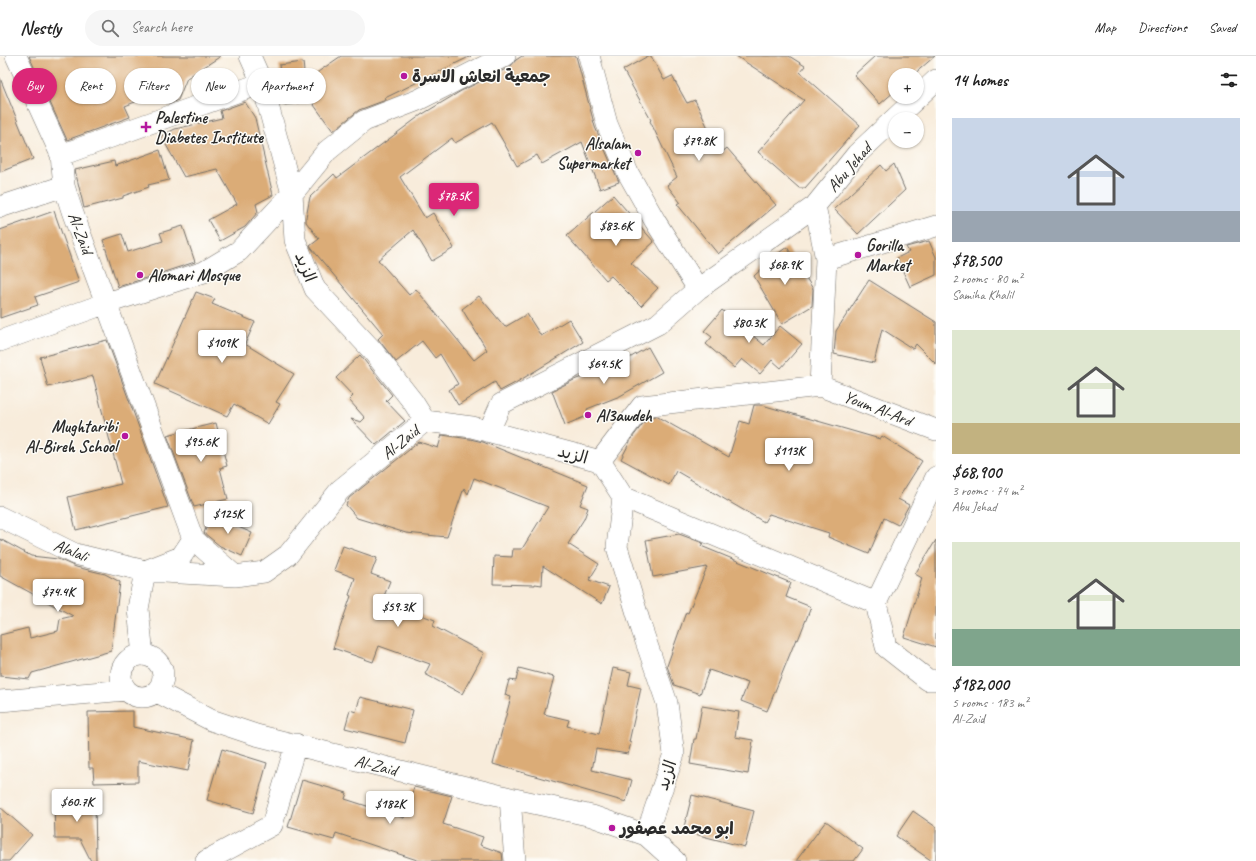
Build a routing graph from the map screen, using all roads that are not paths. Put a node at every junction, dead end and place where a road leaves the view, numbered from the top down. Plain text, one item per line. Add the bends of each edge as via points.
1 (16, 56) edge
2 (250, 56) edge
3 (505, 56) edge
4 (589, 56) edge
5 (255, 68) edge
6 (936, 80) edge
7 (247, 88) edge
8 (268, 104) edge
9 (61, 155) junction
10 (64, 186) junction
11 (292, 194) junction
12 (815, 206) junction
13 (0, 207) edge
14 (936, 226) edge
15 (826, 259) junction
16 (698, 289) junction
17 (107, 303) junction
18 (0, 341) edge
19 (820, 386) junction
20 (425, 421) junction
21 (936, 430) edge
22 (489, 431) junction
23 (600, 461) junction
24 (936, 477) edge
25 (624, 496) junction
26 (0, 517) edge
27 (193, 539) junction
28 (146, 571) junction
29 (235, 576) junction
30 (876, 603) junction
31 (143, 654) junction
32 (936, 680) edge
33 (126, 690) junction
34 (157, 692) junction
35 (0, 701) edge
36 (296, 744) junction
37 (510, 798) junction
38 (646, 835) junction
39 (206, 861) edge
40 (515, 861) edge
41 (675, 861) edge

1 - 9 street, Al-Zaid
2 - 5 street, الزيد
3 - 11 street via 418,100 364,121 327,152
4 - 16 street via 607,124 628,173
6 - 12 street, Abu Jehad via 857,154
7 - 9 street
8 - 11 street, الزيد
9 - 10 street, Al-Zaid
10 - 13 street
10 - 17 street, Al-Zaid
11 - 17 street via 239,251 204,272
11 - 20 street, الزيد via 295,240 315,289 372,350
12 - 15 street
12 - 16 street, Abu Jehad
14 - 15 street
15 - 19 street
16 - 22 street, Abu Jehad via 658,324 500,404
17 - 18 street
17 - 27 street, Al-Zaid
19 - 21 street, Youm Al-Ard
19 - 23 street via 642,406
20 - 22 street, الزيد via 472,426
20 - 29 street, Al-Zaid via 340,490 288,555 264,572
22 - 23 street, الزيد
23 - 25 street, الزيد
24 - 30 street
25 - 30 street
25 - 38 street, الزيد via 616,547 667,703 674,754
26 - 28 street, Alalali via 75,554
27 - 28 street via 181,557
27 - 29 street
28 - 29 street, Al-Zaid
28 - 31 street via 138,609
30 - 32 street via 886,647 928,680
31 - 33 street via 130,659 121,670 122,684
31 - 34 street via 157,660 164,673 164,680
33 - 34 street via 131,695 145,698
33 - 35 street
34 - 36 street, Al-Zaid via 211,720
36 - 37 street, Al-Zaid
36 - 39 street via 272,825
37 - 38 street, Al-Zaid via 592,816
37 - 40 street
38 - 41 street

